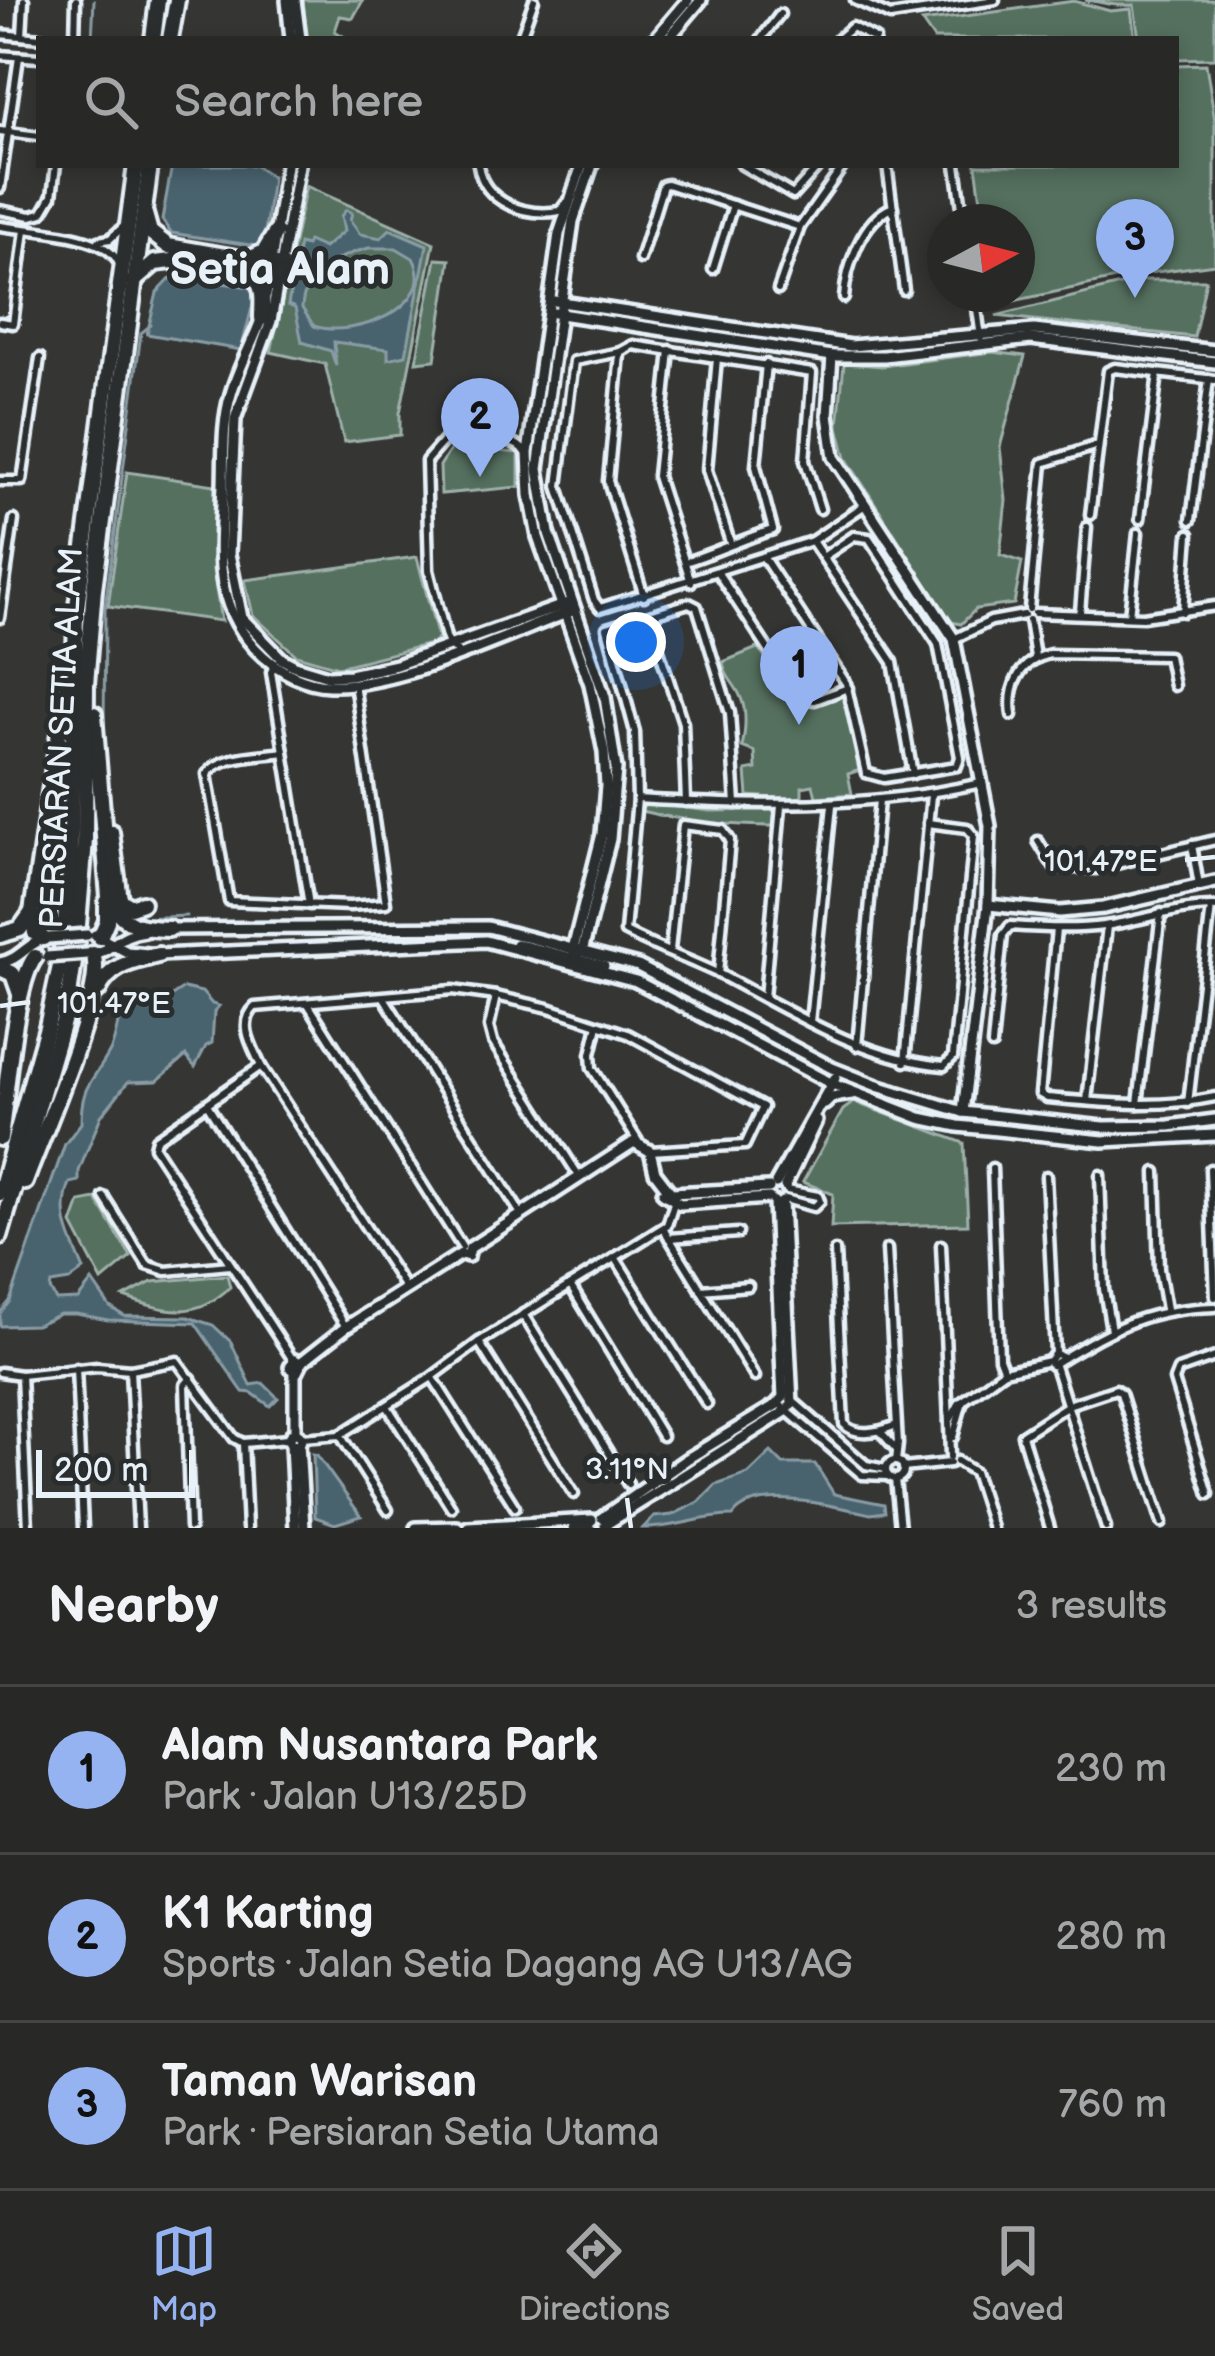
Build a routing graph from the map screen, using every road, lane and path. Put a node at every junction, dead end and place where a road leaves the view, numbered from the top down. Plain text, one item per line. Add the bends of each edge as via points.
1 (24, 0) edge
2 (76, 0) edge
3 (158, 0) edge
4 (178, 0) edge
5 (291, 0) edge
6 (533, 0) edge
7 (688, 0) edge
8 (701, 0) edge
9 (855, 0) edge
10 (885, 0) edge
11 (995, 0) edge
12 (947, 4) edge
13 (780, 14) dead end
14 (881, 15) junction
15 (0, 34) edge
16 (22, 36) junction
17 (75, 36) edge
18 (153, 36) edge
19 (172, 36) edge
20 (295, 36) edge
21 (521, 36) edge
22 (658, 36) edge
23 (671, 36) edge
24 (763, 36) edge
25 (841, 36) edge
26 (868, 36) edge
27 (36, 37) edge
28 (0, 55) edge
29 (20, 57) junction
30 (36, 58) edge
31 (4, 131) edge
32 (36, 136) edge
33 (56, 168) edge
34 (136, 168) edge
35 (151, 168) edge
36 (286, 168) edge
37 (298, 168) edge
38 (479, 168) edge
39 (581, 168) edge
40 (591, 168) edge
41 (747, 168) edge
42 (817, 168) edge
43 (842, 168) edge
44 (887, 168) edge
45 (956, 168) edge
46 (0, 188) edge
47 (569, 200) junction
48 (961, 204) edge
49 (733, 205) junction
50 (137, 206) junction
51 (893, 207) junction
52 (0, 210) edge
53 (543, 213) junction
54 (0, 226) edge
55 (800, 226) junction
56 (26, 230) junction
57 (277, 232) junction
58 (559, 234) junction
59 (96, 242) junction
60 (640, 259) dead end
61 (245, 266) junction
62 (713, 269) dead end
63 (275, 271) junction
64 (127, 283) junction
65 (778, 290) dead end
66 (904, 290) dead end
67 (844, 298) dead end
68 (560, 308) junction
69 (977, 312) edge
70 (262, 318) junction
71 (0, 322) edge
72 (981, 338) junction
73 (818, 349) junction
74 (670, 350) junction
75 (849, 351) junction
76 (1215, 351) edge
77 (620, 352) junction
78 (717, 357) junction
79 (40, 358) dead end
80 (832, 362) junction
81 (1215, 362) edge
82 (766, 364) junction
83 (1158, 373) junction
84 (1212, 380) edge
85 (531, 430) junction
86 (507, 440) junction
87 (1098, 445) junction
88 (528, 457) junction
89 (0, 481) edge
90 (860, 508) junction
91 (820, 509) dead end
92 (1090, 515) dead end
93 (1140, 519) dead end
94 (14, 520) dead end
95 (1191, 520) dead end
96 (1088, 527) dead end
97 (1138, 533) dead end
98 (1189, 534) dead end
99 (812, 541) junction
100 (730, 542) junction
101 (823, 557) junction
102 (764, 558) junction
103 (685, 562) junction
104 (718, 573) junction
105 (554, 582) junction
106 (691, 582) junction
107 (94, 589) junction
108 (644, 596) junction
109 (1215, 606) edge
110 (569, 608) junction
111 (1080, 612) junction
112 (1183, 613) junction
113 (76, 614) junction
114 (1029, 614) junction
115 (648, 616) junction
116 (1129, 616) junction
117 (0, 618) edge
118 (534, 621) junction
119 (958, 637) junction
120 (578, 647) junction
121 (452, 653) junction
122 (1035, 657) junction
123 (274, 666) junction
124 (354, 683) junction
125 (1174, 686) dead end
126 (848, 688) junction
127 (1012, 715) dead end
128 (284, 752) junction
129 (914, 774) junction
130 (982, 783) junction
131 (931, 795) junction
132 (637, 799) junction
133 (879, 800) junction
134 (686, 802) junction
135 (102, 804) junction
136 (736, 804) junction
137 (832, 805) junction
138 (781, 806) junction
139 (928, 824) junction
140 (1215, 840) edge
141 (1038, 841) dead end
142 (1192, 845) junction
143 (107, 873) junction
144 (1215, 882) edge
145 (1199, 886) junction
146 (142, 903) dead end
147 (309, 905) junction
148 (994, 906) junction
149 (1213, 907) edge
150 (32, 912) junction
151 (1161, 913) junction
152 (586, 919) junction
153 (1107, 926) junction
154 (169, 929) junction
155 (1056, 929) junction
156 (0, 936) edge
157 (45, 938) junction
158 (100, 938) junction
159 (487, 941) junction
160 (545, 942) junction
161 (670, 950) junction
162 (577, 953) junction
163 (36, 954) junction
164 (90, 954) junction
165 (158, 956) junction
166 (606, 957) junction
167 (0, 966) edge
168 (718, 974) junction
169 (636, 981) junction
170 (496, 996) junction
171 (384, 997) junction
172 (764, 998) junction
173 (21, 999) junction
174 (308, 1004) junction
175 (89, 1010) junction
176 (810, 1022) junction
177 (598, 1025) junction
178 (790, 1044) junction
179 (992, 1045) dead end
180 (857, 1046) junction
181 (905, 1062) junction
182 (261, 1066) junction
183 (810, 1072) junction
184 (833, 1082) junction
185 (896, 1092) junction
186 (857, 1094) junction
187 (965, 1095) junction
188 (1215, 1097) edge
189 (823, 1102) junction
190 (1087, 1102) junction
191 (1188, 1103) junction
192 (207, 1104) junction
193 (1138, 1104) junction
194 (945, 1107) junction
195 (963, 1112) junction
196 (985, 1115) junction
197 (1215, 1120) edge
198 (948, 1124) junction
199 (972, 1127) junction
200 (1215, 1135) edge
201 (0, 1138) edge
202 (635, 1144) junction
203 (648, 1154) junction
204 (992, 1168) dead end
205 (1210, 1169) dead end
206 (1156, 1172) dead end
207 (1100, 1175) dead end
208 (1046, 1176) dead end
209 (581, 1179) junction
210 (0, 1193) edge
211 (778, 1193) junction
212 (104, 1198) dead end
213 (676, 1199) junction
214 (521, 1214) junction
215 (663, 1228) junction
216 (738, 1233) dead end
217 (0, 1235) edge
218 (669, 1238) junction
219 (941, 1245) dead end
220 (887, 1249) dead end
221 (464, 1250) junction
222 (835, 1251) dead end
223 (615, 1257) junction
224 (230, 1265) junction
225 (570, 1285) junction
226 (748, 1286) dead end
227 (406, 1289) junction
228 (701, 1290) junction
229 (1215, 1297) edge
230 (1215, 1307) edge
231 (1166, 1309) junction
232 (523, 1314) junction
233 (346, 1327) junction
234 (1111, 1330) junction
235 (479, 1342) junction
236 (1059, 1356) junction
237 (1215, 1358) edge
238 (1052, 1364) junction
239 (296, 1365) junction
240 (76, 1368) junction
241 (130, 1370) junction
242 (1004, 1371) junction
243 (0, 1372) edge
244 (21, 1375) junction
245 (433, 1377) junction
246 (755, 1377) dead end
247 (190, 1378) junction
248 (948, 1385) junction
249 (963, 1401) junction
250 (786, 1402) junction
251 (707, 1404) dead end
252 (1068, 1405) junction
253 (387, 1406) junction
254 (949, 1422) junction
255 (894, 1426) junction
256 (880, 1432) junction
257 (340, 1435) junction
258 (662, 1436) dead end
259 (295, 1439) junction
260 (243, 1443) junction
261 (896, 1449) junction
262 (953, 1459) junction
263 (896, 1461) junction
264 (903, 1468) junction
265 (890, 1475) junction
266 (628, 1484) dead end
267 (574, 1494) dead end
268 (1209, 1494) dead end
269 (451, 1507) dead end
270 (515, 1507) dead end
271 (388, 1510) dead end
272 (1162, 1523) dead end
273 (597, 1524) edge
274 (457, 1527) edge
275 (28, 1528) edge
276 (83, 1528) edge
277 (138, 1528) edge
278 (190, 1528) edge
279 (247, 1528) edge
280 (300, 1528) edge
281 (416, 1528) edge
282 (468, 1528) edge
283 (574, 1528) edge
284 (900, 1528) edge
285 (992, 1528) edge
286 (1049, 1528) edge
287 (1106, 1528) edge

1 - 16 street
2 - 17 street
3 - 18 highway
4 - 19 highway
5 - 20 street
6 - 21 street
7 - 22 street
8 - 23 street
9 - 14 street
10 - 14 street
11 - 12 street
12 - 14 street
13 - 24 street
15 - 16 street
16 - 27 street
25 - 26 street via 849,27
28 - 29 street
29 - 30 street
29 - 31 street
31 - 32 street
31 - 46 street
33 - 52 street via 42,213
34 - 50 highway, PERSIARAN SETIA ALAM
35 - 50 highway, PERSIARAN SETIA ALAM
36 - 57 street
37 - 63 street
38 - 53 street via 497,201
39 - 47 street
40 - 68 street via 573,221
41 - 42 street via 793,196
43 - 55 street
44 - 51 street
45 - 48 street
47 - 53 street
47 - 58 street
49 - 55 street
49 - 60 street via 664,185
49 - 62 street
50 - 59 street via 118,235
50 - 61 highway via 160,242
50 - 64 highway, PERSIARAN SETIA ALAM
51 - 66 street
51 - 67 street via 854,252
53 - 58 street
54 - 56 street
55 - 65 street
56 - 59 street
56 - 71 street via 13,323
57 - 61 highway
57 - 63 street
58 - 68 street
59 - 64 street via 114,253
61 - 63 highway
61 - 64 highway via 172,260
61 - 70 highway via 260,282
63 - 70 street
63 - 121 street via 271,321 235,419 229,554 242,618 282,659 328,676
64 - 107 highway, PERSIARAN SETIA ALAM
64 - 113 highway, PERSIARAN SETIA ALAM
68 - 73 street
68 - 85 street
68 - 110 street via 539,491
69 - 72 street
70 - 123 street via 228,407 220,556 233,624
72 - 75 street via 884,356
72 - 76 street via 1034,330
72 - 81 street
73 - 75 street
73 - 80 street
74 - 77 street via 633,345
74 - 78 street
74 - 103 street via 657,476
75 - 80 street
77 - 108 street via 608,481
77 - 108 street via 574,361 558,486 600,608
78 - 82 street
78 - 100 street via 707,470
79 - 89 street via 22,481
80 - 90 street via 829,438
82 - 91 street via 812,373 805,461
82 - 100 street via 756,466 773,530
83 - 84 street
83 - 87 street via 1111,369
83 - 93 street
84 - 95 street
85 - 86 street
85 - 88 street
86 - 88 street
86 - 121 street via 447,437 427,461 429,570
87 - 92 street
87 - 114 street via 1043,463
88 - 105 street via 532,508
90 - 99 street
90 - 119 street
94 - 117 street
96 - 111 street
97 - 116 street
98 - 112 street
99 - 101 street
99 - 102 street
100 - 103 street
101 - 129 street via 893,662
101 - 129 street via 854,536 869,538 938,644 960,757 952,768
102 - 104 street
102 - 126 street
103 - 106 street
104 - 106 street
104 - 126 street via 800,698
105 - 110 street
105 - 118 street via 554,602
106 - 108 street
107 - 135 highway
107 - 217 highway, PERSIARAN SETIA ALAM via 76,949 67,1009
109 - 112 street
110 - 118 street
110 - 120 street
110 - 152 street via 605,698 616,769 610,838
111 - 114 street
111 - 116 street
112 - 116 street
113 - 150 highway
113 - 210 highway, PERSIARAN SETIA ALAM via 60,967
114 - 119 street
114 - 122 street
115 - 132 street via 605,632 635,732
115 - 134 street via 683,723
115 - 136 street via 694,604 730,713
118 - 120 street via 563,622
118 - 121 street
119 - 130 street
120 - 152 street via 598,714 606,786
121 - 124 street
122 - 125 street via 1168,656
122 - 127 street via 1011,688
123 - 124 street via 326,685
123 - 128 street
124 - 147 street via 386,903
126 - 129 street via 866,773
128 - 147 street
128 - 147 street via 226,761 207,774 229,901
130 - 131 street
130 - 148 street
131 - 133 street
131 - 139 street
132 - 134 street
132 - 161 street via 625,932
133 - 137 street
133 - 180 street
134 - 136 street
135 - 143 highway
135 - 146 highway via 120,900
136 - 138 street
137 - 138 street
137 - 176 street
138 - 172 street
139 - 181 street
139 - 181 street via 974,836 953,1057 944,1066
140 - 142 street
141 - 142 street via 1052,865 1087,869
142 - 145 street
143 - 154 highway via 109,898 123,920
143 - 158 highway
144 - 145 street
145 - 148 street via 1103,908
148 - 187 street via 986,918
149 - 151 street
149 - 191 street
150 - 156 highway via 20,929
150 - 157 highway via 35,933
151 - 153 street
151 - 193 street
152 - 160 street
152 - 162 street
152 - 166 street via 591,946
153 - 155 street
153 - 190 street
154 - 158 street
154 - 160 street via 488,927
155 - 179 street via 1010,926 1003,935
155 - 190 street via 1039,1090
156 - 163 street
157 - 158 street, bridge
157 - 163 street
158 - 164 street via 105,951
158 - 165 street
159 - 162 street
159 - 165 street
159 - 169 street
160 - 162 street
161 - 168 street
161 - 168 street via 683,825 723,830 730,840
162 - 166 street
162 - 169 street
163 - 164 street, bridge
163 - 167 street
163 - 173 highway
164 - 175 highway via 98,966
165 - 175 highway via 108,973
166 - 178 street via 665,977
167 - 173 highway via 17,979
168 - 172 street
169 - 183 street
170 - 171 street via 453,990
170 - 177 street
170 - 209 street via 493,1042
171 - 174 street
171 - 214 street
172 - 176 street
173 - 201 highway
174 - 182 street via 248,1014
174 - 221 street
175 - 217 highway
176 - 180 street
177 - 202 street via 592,1069
177 - 203 street via 763,1107 745,1144
178 - 184 street
178 - 185 street
180 - 181 street
182 - 192 street
182 - 227 street
183 - 184 street
183 - 189 street
184 - 185 street
184 - 186 street
184 - 189 street
185 - 194 street
186 - 189 street
186 - 198 street
187 - 194 street
187 - 195 street
187 - 196 street
188 - 191 street
189 - 211 street
190 - 193 street
191 - 193 street
192 - 224 street via 154,1147
192 - 233 street
194 - 195 street
195 - 196 street
195 - 198 street
195 - 199 street
196 - 197 street via 1104,1126
198 - 199 street
199 - 200 street via 1103,1141
202 - 203 street
202 - 209 street
203 - 213 street
204 - 242 street
205 - 229 street
206 - 231 street
207 - 234 street
208 - 236 street
209 - 214 street
211 - 211 street via 818,1196 820,1201 814,1207
211 - 213 street
211 - 250 street
212 - 224 street via 155,1270
213 - 215 street
214 - 221 street
215 - 218 street
215 - 223 street
216 - 218 street
218 - 228 street
219 - 248 street
220 - 255 street
221 - 227 street
222 - 256 street via 841,1414 852,1431
223 - 225 street
223 - 251 street
224 - 239 street
225 - 232 street
225 - 258 street
226 - 228 street
227 - 233 street
228 - 246 street
230 - 231 street
231 - 234 street
232 - 235 street
232 - 266 street
233 - 239 street
234 - 236 street
235 - 245 street
235 - 267 street
236 - 238 street
237 - 268 street via 1178,1370 1174,1380
238 - 242 street
238 - 252 street
239 - 259 street
240 - 241 street
240 - 244 street
240 - 276 street
241 - 247 street via 177,1361
241 - 277 street
242 - 249 street
243 - 244 street
244 - 275 street
245 - 253 street
245 - 270 street
247 - 260 street
247 - 278 street
248 - 249 street
248 - 254 street
249 - 254 street
249 - 262 street
250 - 265 street
250 - 273 street
252 - 272 street via 1119,1390
252 - 286 street via 1021,1438
252 - 287 street
253 - 257 street
253 - 269 street
254 - 262 street
255 - 256 street
255 - 261 street
256 - 261 street
257 - 259 street
257 - 271 street
259 - 260 street
259 - 280 street
260 - 279 street
261 - 263 street
262 - 264 street
262 - 285 street via 974,1472
263 - 264 street
263 - 265 street
264 - 265 street via 902,1476
265 - 284 street
273 - 282 street
273 - 283 street
274 - 281 street
274 - 282 street

